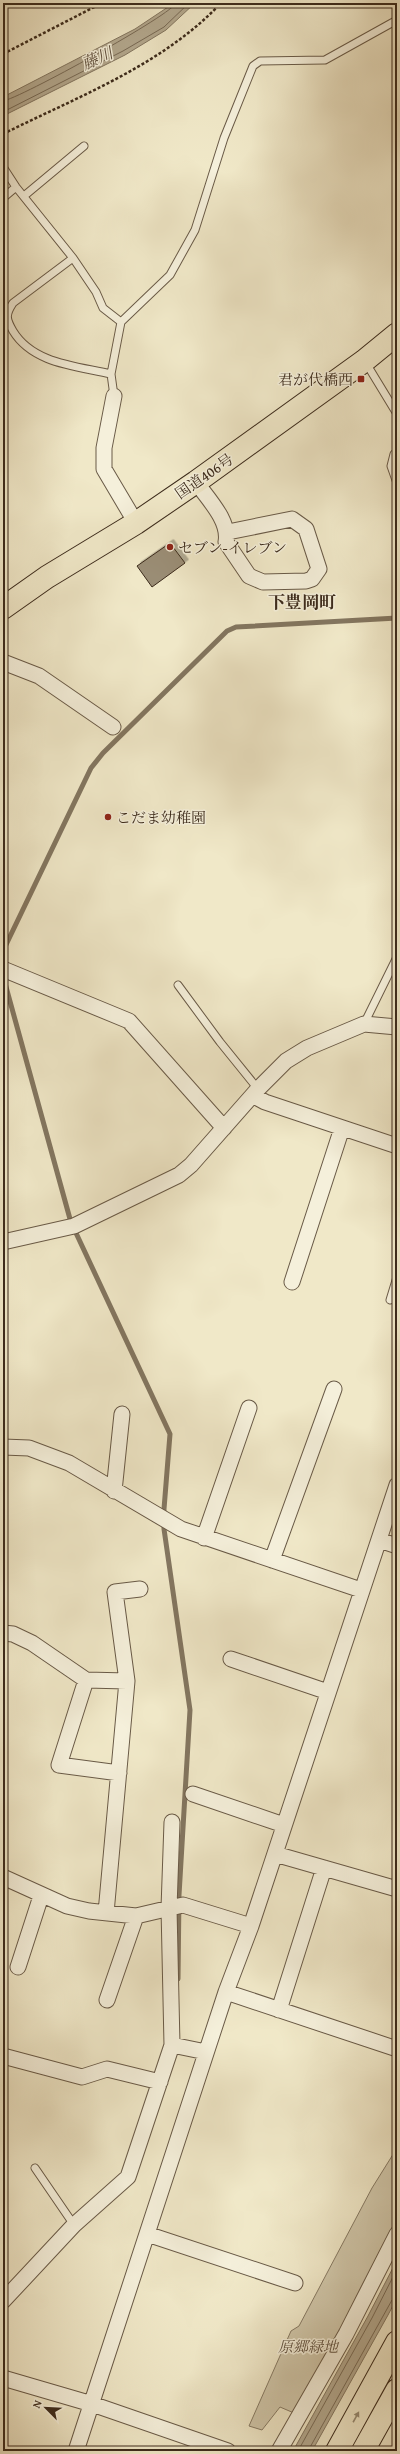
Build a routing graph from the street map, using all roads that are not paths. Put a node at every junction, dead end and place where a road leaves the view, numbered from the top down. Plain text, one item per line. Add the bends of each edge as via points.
1 (397, 20) edge
2 (84, 146) dead end
3 (3, 167) edge
4 (16, 187) junction
5 (24, 196) junction
6 (3, 198) edge
7 (73, 258) junction
8 (121, 322) junction
9 (397, 334) edge
10 (364, 361) junction
11 (111, 374) junction
12 (114, 396) joint
13 (397, 414) edge
14 (397, 452) edge
15 (196, 482) junction
16 (397, 483) edge
17 (136, 523) junction
18 (228, 532) junction
19 (3, 608) edge
20 (3, 662) edge
21 (113, 727) dead end
22 (397, 957) edge
23 (3, 969) edge
24 (178, 985) dead end
25 (364, 1024) junction
26 (397, 1027) edge
27 (256, 1092) junction
28 (224, 1128) junction
29 (342, 1128) junction
30 (397, 1146) edge
31 (3, 1242) edge
32 (397, 1277) edge
33 (292, 1282) dead end
34 (390, 1300) dead end
35 (334, 1389) dead end
36 (249, 1408) dead end
37 (122, 1414) dead end
38 (3, 1447) edge
39 (397, 1485) edge
40 (114, 1491) junction
41 (204, 1538) junction
42 (379, 1540) junction
43 (397, 1546) edge
44 (272, 1560) junction
45 (140, 1589) dead end
46 (361, 1590) junction
47 (3, 1633) edge
48 (231, 1659) dead end
49 (86, 1680) junction
50 (127, 1681) junction
51 (328, 1692) junction
52 (119, 1773) junction
53 (193, 1794) dead end
54 (172, 1822) dead end
55 (284, 1825) junction
56 (275, 1854) junction
57 (324, 1868) junction
58 (3, 1877) edge
59 (397, 1889) edge
60 (41, 1896) junction
61 (175, 1907) junction
62 (106, 1913) junction
63 (136, 1916) junction
64 (251, 1926) junction
65 (18, 1967) dead end
66 (226, 1992) junction
67 (107, 2000) dead end
68 (279, 2010) junction
69 (172, 2045) junction
70 (397, 2048) edge
71 (206, 2052) junction
72 (3, 2056) edge
73 (160, 2082) junction
74 (35, 2168) dead end
75 (74, 2224) junction
76 (147, 2234) junction
77 (397, 2234) edge
78 (295, 2283) dead end
79 (3, 2301) edge
80 (397, 2342) edge
81 (3, 2378) edge
82 (397, 2390) edge
83 (92, 2404) junction
84 (76, 2451) edge
85 (228, 2451) edge
86 (279, 2451) edge
87 (337, 2451) edge
88 (363, 2451) edge

1 - 8 lane via 326,60 260,61 253,66 224,138 191,236 170,275
2 - 5 lane
3 - 4 lane
4 - 5 lane
4 - 6 lane
5 - 7 lane
7 - 8 lane via 96,292 103,308
7 - 11 lane via 13,304 6,319 18,338 33,353 50,360
8 - 11 lane
9 - 10 highway, 国道406号
10 - 13 lane
10 - 15 highway, 国道406号
11 - 12 lane
12 - 17 street via 104,448 104,469
14 - 16 lane via 391,466
15 - 17 highway, 国道406号
15 - 18 street
17 - 19 highway, 国道406号 via 47,577
18 - 18 street via 226,542 249,576 255,580 306,581 319,569 306,529 292,520
20 - 21 street via 39,676
22 - 25 lane
23 - 28 street via 129,1021
24 - 27 lane
25 - 26 street
25 - 27 street via 307,1048 286,1061
27 - 28 street
27 - 29 street via 265,1102
28 - 31 street via 179,1175 74,1226
29 - 30 street
29 - 33 street
32 - 34 lane
35 - 44 street
36 - 41 street
37 - 40 street
38 - 40 street via 29,1448 50,1455 85,1472
39 - 42 street
40 - 41 street via 170,1524
41 - 44 street
42 - 43 street
42 - 46 street
44 - 46 street
45 - 50 street via 115,1592
46 - 51 street
47 - 49 street via 13,1634 32,1643
48 - 51 street
49 - 50 street
49 - 52 street via 58,1765
50 - 52 street
51 - 55 street
52 - 62 street
53 - 55 street
54 - 61 street
55 - 56 street
56 - 57 street
56 - 64 street
57 - 59 street
57 - 68 street
58 - 60 street
60 - 62 street via 67,1906
60 - 65 street
61 - 63 street
61 - 64 street
61 - 69 street
62 - 63 street
63 - 67 street
64 - 66 street
66 - 68 street
66 - 71 street
68 - 70 street
69 - 71 street
69 - 73 street
71 - 76 street
72 - 73 street via 82,2077 107,2069
73 - 75 street via 128,2176
74 - 75 lane
75 - 79 street
76 - 78 street
76 - 83 street
77 - 86 street via 346,2334
87 -> 80 highway
81 - 83 street
82 - 88 highway
83 - 84 street
83 - 85 street

